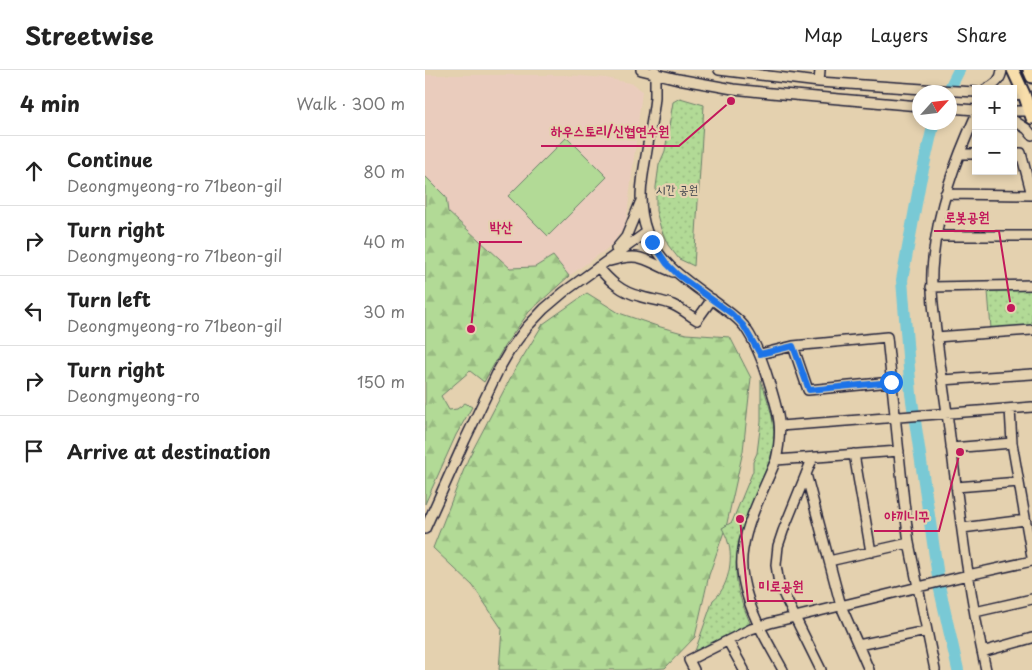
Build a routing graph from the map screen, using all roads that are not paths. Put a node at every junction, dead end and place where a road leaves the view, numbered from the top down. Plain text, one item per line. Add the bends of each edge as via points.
1 (641, 70) edge
2 (719, 70) edge
3 (820, 70) edge
4 (1002, 70) edge
5 (1013, 70) edge
6 (1029, 70) edge
7 (655, 72) edge
8 (1032, 77) edge
9 (819, 82) junction
10 (993, 85) edge
11 (972, 92) edge
12 (1023, 94) edge
13 (912, 105) edge
14 (957, 109) edge
15 (1017, 111) edge
16 (972, 112) edge
17 (1031, 113) edge
18 (972, 118) edge
19 (1017, 123) edge
20 (1032, 136) edge
21 (1017, 153) edge
22 (960, 154) junction
23 (972, 154) edge
24 (945, 194) junction
25 (1032, 195) edge
26 (641, 203) junction
27 (647, 232) junction
28 (936, 236) junction
29 (1032, 236) edge
30 (600, 265) junction
31 (678, 275) junction
32 (1032, 285) edge
33 (931, 288) junction
34 (712, 299) junction
35 (1032, 330) edge
36 (937, 337) junction
37 (793, 346) junction
38 (760, 354) junction
39 (1032, 374) edge
40 (942, 380) junction
41 (891, 382) junction
42 (1032, 407) edge
43 (1010, 408) junction
44 (943, 414) junction
45 (897, 417) junction
46 (780, 426) junction
47 (1012, 443) junction
48 (951, 448) junction
49 (899, 451) junction
50 (853, 454) junction
51 (813, 458) junction
52 (775, 460) junction
53 (806, 474) junction
54 (1019, 482) junction
55 (956, 487) junction
56 (1025, 520) junction
57 (962, 528) junction
58 (425, 529) edge
59 (909, 543) junction
60 (871, 552) junction
61 (1032, 557) edge
62 (829, 561) junction
63 (1032, 561) edge
64 (968, 575) junction
65 (920, 587) junction
66 (1032, 599) edge
67 (841, 606) junction
68 (975, 612) junction
69 (795, 616) junction
70 (760, 626) junction
71 (926, 631) junction
72 (1032, 638) edge
73 (728, 641) junction
74 (858, 645) junction
75 (982, 652) junction
76 (694, 670) edge
77 (743, 670) edge
78 (783, 670) edge
79 (821, 670) edge
80 (869, 670) edge
81 (935, 670) edge
82 (986, 670) edge

1 - 7 street
2 - 9 street
3 - 9 street
4 - 10 street via 1001,78
5 - 12 main road
6 - 8 main road
7 - 13 street via 733,89
7 - 26 street via 655,98
9 - 11 street
12 - 17 main road
14 - 16 street
15 - 17 street
18 - 22 street
19 - 20 street
21 - 25 street
22 - 23 street
22 - 24 street
24 - 25 street
24 - 28 street
26 - 27 street
26 - 30 street via 626,237
27 - 30 street
27 - 31 street via 658,253
28 - 29 street
28 - 33 street
30 - 31 street via 629,256 638,257
30 - 34 street via 607,278 629,293 672,304 697,320
30 - 58 street via 543,309 511,350
31 - 34 street
32 - 33 street
33 - 36 street
34 - 38 street via 743,325
35 - 36 street
36 - 40 street
37 - 38 street
37 - 41 street via 809,390
37 - 41 street via 887,337
38 - 46 street
39 - 40 street
40 - 44 street
41 - 45 street
42 - 43 street
43 - 44 street
43 - 47 street
44 - 45 street
44 - 48 street
45 - 46 street
45 - 49 street
46 - 52 street
47 - 48 street
47 - 54 street
48 - 55 street
49 - 50 street
49 - 59 street
50 - 51 street
50 - 60 street
51 - 52 street
51 - 53 street
52 - 70 street via 747,530 743,550 744,586
53 - 62 street
53 - 69 street via 778,546 776,565 779,584
54 - 55 street
54 - 56 street
55 - 57 street
56 - 57 street
56 - 61 street
57 - 64 street
59 - 60 street
59 - 65 street
60 - 62 street
62 - 67 street
63 - 64 street
64 - 65 street
64 - 68 street
65 - 67 street
65 - 71 street
66 - 68 street
67 - 69 street
67 - 74 street
68 - 75 street
69 - 70 street
69 - 79 street
70 - 73 street
70 - 78 street
71 - 74 street
71 - 81 street
72 - 75 street
73 - 76 street via 689,660
73 - 77 street
74 - 80 street
75 - 82 street

